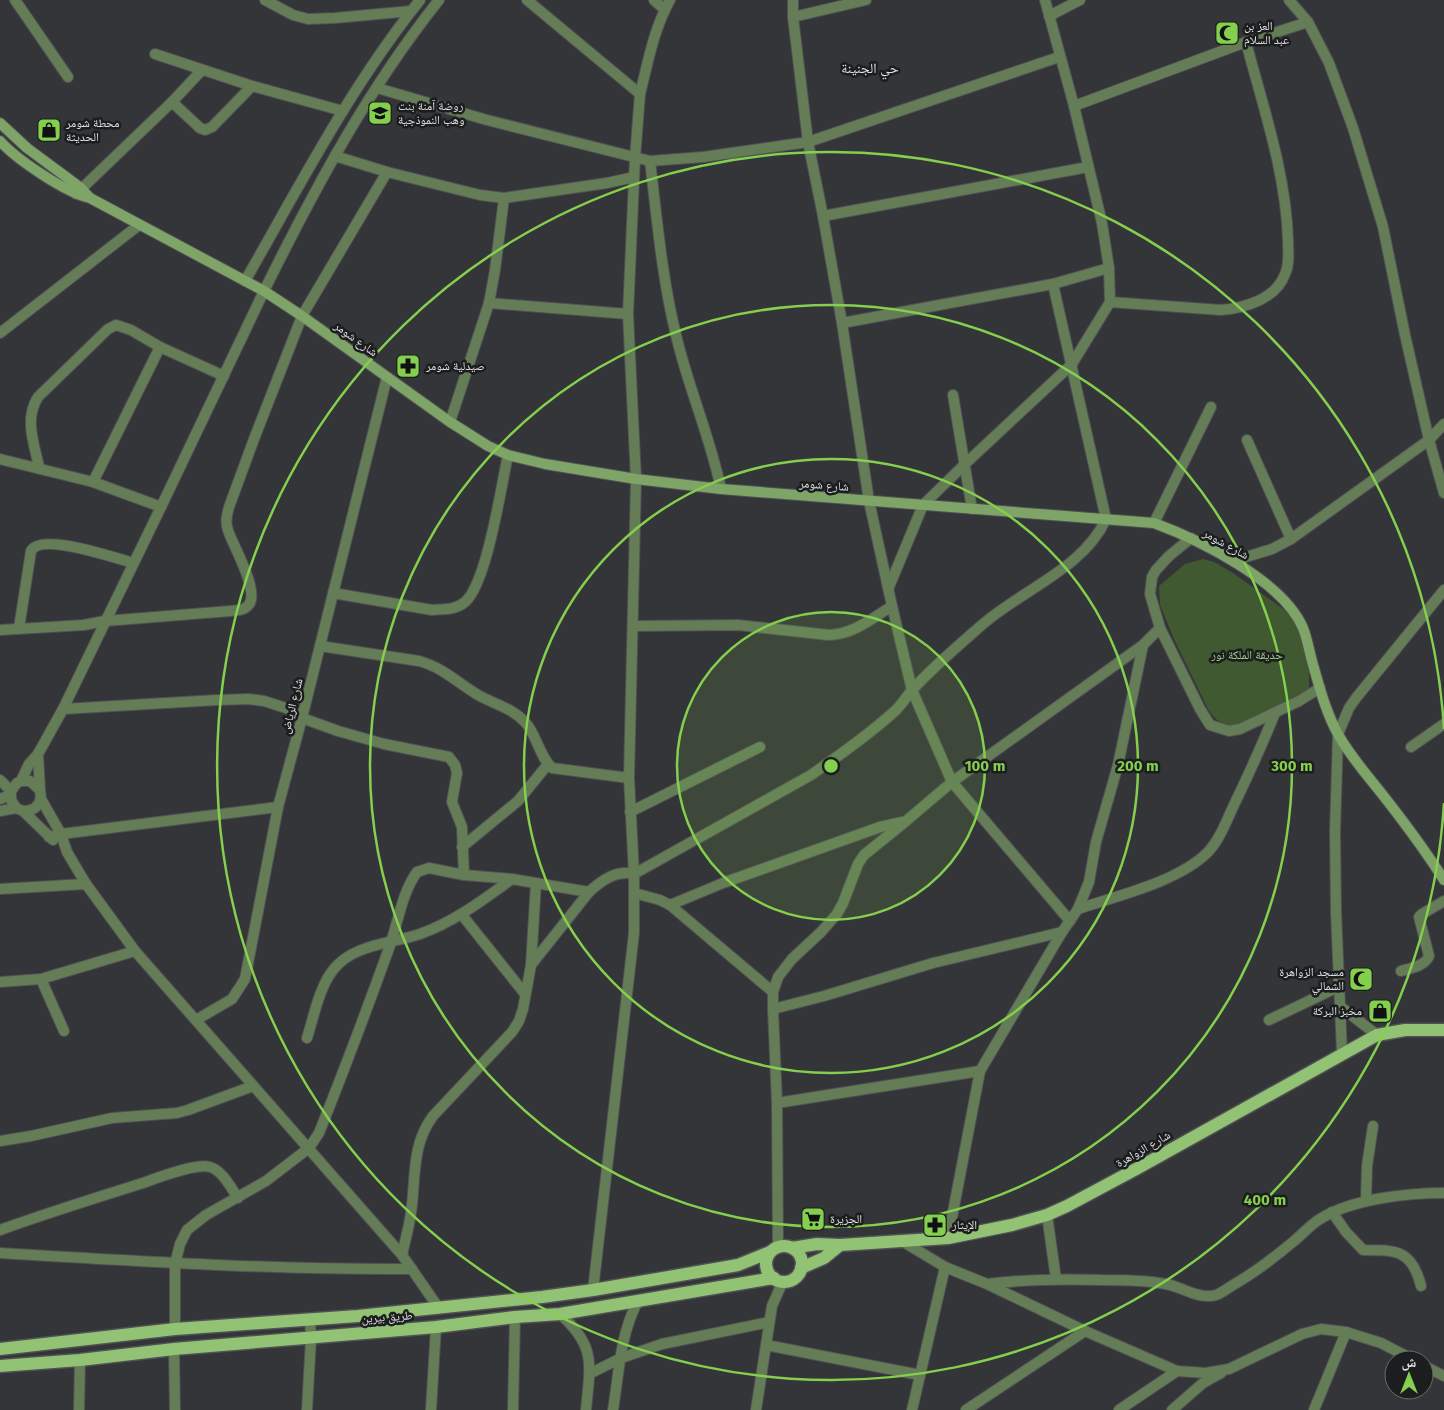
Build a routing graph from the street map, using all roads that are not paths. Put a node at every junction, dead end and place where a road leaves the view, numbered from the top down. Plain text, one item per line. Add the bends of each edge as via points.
1 (15, 0) edge
2 (265, 0) edge
3 (420, 0) edge
4 (439, 0) edge
5 (527, 0) edge
6 (654, 0) edge
7 (670, 0) edge
8 (793, 0) edge
9 (866, 0) edge
10 (1045, 0) edge
11 (1080, 0) edge
12 (1289, 0) edge
13 (665, 10) junction
14 (411, 12) junction
15 (793, 16) junction
16 (1049, 16) junction
17 (1308, 22) junction
18 (1246, 42) junction
19 (155, 54) dead end
20 (1059, 57) junction
21 (202, 70) junction
22 (68, 77) dead end
23 (252, 86) junction
24 (377, 88) junction
25 (640, 94) junction
26 (172, 102) junction
27 (1074, 106) junction
28 (343, 111) junction
29 (0, 123) edge
30 (808, 142) junction
31 (2, 144) edge
32 (334, 156) junction
33 (635, 158) junction
34 (650, 161) junction
35 (1088, 167) junction
36 (387, 172) junction
37 (634, 177) junction
38 (79, 191) junction
39 (504, 198) junction
40 (823, 216) junction
41 (139, 225) junction
42 (1109, 268) junction
43 (245, 280) junction
44 (1053, 284) junction
45 (264, 291) junction
46 (1110, 302) junction
47 (488, 303) junction
48 (628, 314) junction
49 (302, 316) junction
50 (842, 323) junction
51 (0, 333) edge
52 (160, 347) junction
53 (1072, 364) junction
54 (224, 376) junction
55 (387, 377) junction
56 (952, 395) dead end
57 (1211, 407) dead end
58 (450, 422) junction
59 (1444, 424) edge
60 (1247, 440) dead end
61 (1429, 440) junction
62 (508, 455) junction
63 (0, 459) edge
64 (964, 465) junction
65 (39, 467) junction
66 (636, 479) junction
67 (94, 482) junction
68 (721, 489) junction
69 (1444, 493) edge
70 (869, 501) junction
71 (923, 505) junction
72 (161, 507) junction
73 (972, 509) junction
74 (1106, 519) junction
75 (1154, 524) junction
76 (1191, 538) junction
77 (1292, 539) junction
78 (1233, 561) junction
79 (133, 563) junction
80 (889, 587) junction
81 (1444, 590) edge
82 (333, 593) junction
83 (892, 606) junction
84 (105, 621) junction
85 (633, 626) junction
86 (19, 628) junction
87 (1160, 628) junction
88 (0, 630) edge
89 (1142, 645) junction
90 (320, 646) junction
91 (1320, 688) junction
92 (912, 690) junction
93 (63, 709) junction
94 (1276, 713) junction
95 (302, 718) junction
96 (1444, 724) edge
97 (1338, 734) junction
98 (760, 747) dead end
99 (1411, 747) dead end
100 (38, 754) junction
101 (548, 764) junction
102 (629, 778) junction
103 (0, 780) edge
104 (21, 781) junction
105 (952, 782) junction
106 (7, 795) edge
107 (41, 795) junction
108 (278, 807) junction
109 (20, 810) junction
110 (0, 811) edge
111 (630, 812) junction
112 (906, 821) junction
113 (61, 834) junction
114 (49, 837) junction
115 (462, 847) junction
116 (67, 852) junction
117 (634, 874) junction
118 (464, 875) junction
119 (512, 879) junction
120 (1444, 880) edge
121 (536, 883) junction
122 (86, 884) junction
123 (0, 888) edge
124 (589, 892) junction
125 (634, 893) junction
126 (1444, 902) edge
127 (670, 905) junction
128 (1078, 908) junction
129 (462, 915) junction
130 (1070, 921) junction
131 (1062, 932) junction
132 (392, 941) junction
133 (135, 951) junction
134 (532, 965) junction
135 (1401, 971) dead end
136 (40, 979) junction
137 (0, 982) edge
138 (1340, 986) junction
139 (773, 992) junction
140 (525, 994) junction
141 (1341, 1007) junction
142 (773, 1009) junction
143 (196, 1020) junction
144 (1269, 1020) dead end
145 (1444, 1030) edge
146 (64, 1031) dead end
147 (1377, 1035) junction
148 (307, 1038) dead end
149 (1342, 1054) junction
150 (980, 1071) junction
151 (253, 1086) junction
152 (777, 1102) junction
153 (1373, 1126) dead end
154 (0, 1141) edge
155 (309, 1148) junction
156 (1444, 1193) edge
157 (238, 1198) junction
158 (1366, 1201) junction
159 (1332, 1212) junction
160 (1047, 1215) junction
161 (0, 1230) edge
162 (948, 1238) junction
163 (902, 1241) junction
164 (840, 1245) junction
165 (792, 1248) junction
166 (774, 1250) junction
167 (0, 1253) edge
168 (402, 1255) junction
169 (175, 1264) junction
170 (945, 1267) junction
171 (801, 1268) junction
172 (412, 1269) junction
173 (1056, 1279) junction
174 (778, 1280) junction
175 (987, 1284) junction
176 (1421, 1286) dead end
177 (593, 1290) junction
178 (638, 1301) junction
179 (438, 1308) junction
180 (560, 1314) junction
181 (515, 1317) junction
182 (310, 1320) junction
183 (769, 1322) junction
184 (436, 1327) junction
185 (174, 1329) junction
186 (1085, 1332) junction
187 (1346, 1332) junction
188 (311, 1338) junction
189 (766, 1345) junction
190 (0, 1349) edge
191 (174, 1349) junction
192 (1395, 1350) edge
193 (621, 1358) junction
194 (80, 1360) junction
195 (0, 1366) edge
196 (1229, 1369) junction
197 (1177, 1371) junction
198 (589, 1374) junction
199 (920, 1375) junction
200 (79, 1410) edge
201 (175, 1410) edge
202 (307, 1410) edge
203 (431, 1410) edge
204 (513, 1410) edge
205 (586, 1410) edge
206 (613, 1410) edge
207 (756, 1410) edge
208 (912, 1410) edge
209 (966, 1410) edge
210 (1119, 1410) edge
211 (1172, 1410) edge
212 (1314, 1410) edge

1 - 22 street
2 - 14 street via 308,19
3 - 14 street
4 - 24 street
5 - 25 street
6 - 13 street
7 - 13 street
8 - 15 street
9 - 15 street
10 - 16 street
11 - 16 street
12 - 17 street
13 - 25 street
14 - 28 street
15 - 30 street
16 - 20 street
17 - 18 street
17 - 61 street via 1329,63 1353,128 1383,227
18 - 27 street
18 - 46 street via 1279,172 1288,227 1289,259 1285,275 1276,288 1262,298 1236,309
19 - 21 street
20 - 27 street
20 - 30 street
21 - 23 street
21 - 26 street
23 - 26 street via 212,127 205,130
23 - 28 street
24 - 32 street
24 - 33 street via 478,118
25 - 33 street
26 - 38 street
27 - 35 street
28 - 43 street
29 - 38 main road, شارع شومر
30 - 34 street
30 - 40 street
31 - 38 main road, شارع شومر via 32,166
32 - 36 street
32 - 45 street
33 - 34 street
33 - 37 street
34 - 68 street via 660,249 676,335
35 - 40 street
35 - 42 street
36 - 39 street
36 - 49 street
37 - 39 street
37 - 48 street
38 - 41 main road, شارع شومر
39 - 47 street
40 - 50 street
41 - 43 main road, شارع شومر
41 - 51 street
42 - 44 street
42 - 46 street
43 - 45 main road, شارع شومر
44 - 50 street
44 - 53 street
45 - 49 main road, شارع شومر
45 - 54 street
46 - 53 street
47 - 48 street
47 - 58 street
48 - 66 street
49 - 55 main road, شارع شومر
49 - 84 street via 226,517 252,591 248,606 230,611
50 - 70 street
52 - 54 street
52 - 65 street via 123,326 111,326 38,396 30,418
52 - 67 street
53 - 64 street
53 - 74 street
54 - 72 street
55 - 58 main road, شارع شومر
55 - 82 street, شارع الرياض
56 - 64 street
57 - 75 street
58 - 62 main road, شارع شومر
59 - 61 street
60 - 77 street
61 - 69 street
61 - 77 street
62 - 66 main road, شارع شومر
62 - 82 street via 484,567 466,601 459,606 432,610
63 - 65 street
64 - 71 street
64 - 73 street
65 - 67 street
66 - 68 main road, شارع شومر
66 - 85 street
67 - 72 street
68 - 70 main road, شارع شومر
70 - 71 main road, شارع شومر
70 - 80 street
71 - 73 main road, شارع شومر
71 - 80 street
72 - 79 street
73 - 74 main road, شارع شومر
74 - 75 main road, شارع شومر
74 - 92 street via 1088,547 984,623
75 - 76 main road, شارع شومر
76 - 78 main road, شارع شومر
76 - 87 street via 1161,564 1152,577 1150,594
77 - 78 street
78 - 91 main road, شارع شومر via 1268,586 1297,617 1304,630
79 - 84 street
79 - 86 street via 76,548 37,544 31,551
80 - 83 street
81 - 97 street via 1356,698
82 - 90 street, شارع الرياض
83 - 85 street via 854,630 829,635 738,625
83 - 92 street
84 - 86 street
84 - 93 street
85 - 102 street
86 - 88 street
87 - 89 street
87 - 94 street via 1210,726 1234,731
89 - 105 street
89 - 128 street via 1118,765 1096,842 1089,882
90 - 95 street, شارع الرياض
90 - 101 street via 419,660 440,668 462,686 520,718 533,734
91 - 94 street
91 - 97 main road, شارع شومر
92 - 105 street
92 - 117 street via 886,719 834,760
93 - 95 street via 249,699 279,705
93 - 100 street
94 - 128 street via 1208,852 1179,873
95 - 108 street, شارع الرياض
95 - 115 street via 384,744 449,757 457,773 452,802 462,827
96 - 99 street
97 - 120 main road, شارع شومر
97 - 138 street via 1335,832
98 - 111 street
100 - 104 street
100 - 107 street
101 - 102 street via 557,770
101 - 115 street via 518,801
102 - 111 street
103 - 106 street
104 - 106 street
104 - 107 street via 34,783
105 - 112 street
105 - 130 street
106 - 109 street
107 - 109 street via 36,807
107 - 113 street
108 - 113 street
108 - 143 street, شارع الرياض via 246,979 232,999
109 - 110 street
109 - 114 street
111 - 117 street
112 - 127 street via 732,880
112 - 139 street via 864,855 837,914 778,977
113 - 114 street
113 - 116 street
114 - 116 street
115 - 118 street
116 - 122 street
117 - 124 street via 611,876
117 - 125 street
118 - 119 street
118 - 132 street via 429,868 417,872 410,881
119 - 121 street
119 - 129 street
121 - 124 street
121 - 134 street
122 - 123 street
122 - 133 street
124 - 134 street
125 - 127 street
125 - 177 street via 632,961
126 - 135 street via 1419,917 1428,960
127 - 139 street
128 - 130 street
129 - 132 street via 420,934
129 - 140 street
130 - 131 street
131 - 142 street via 933,962
131 - 150 street
132 - 148 street via 347,957 334,968 327,979
132 - 155 street via 319,1133
133 - 136 street
133 - 143 street
134 - 140 street
136 - 137 street
136 - 146 street
138 - 141 street
138 - 144 street
139 - 142 street
140 - 168 street via 521,1015 512,1032 433,1116 423,1132 417,1149 411,1212
141 - 147 street
141 - 149 street
142 - 152 street
143 - 151 street
145 - 147 main road, شارع الزواهرة via 1405,1030
147 - 149 main road, شارع الزواهرة
149 - 160 main road, شارع الزواهرة
150 - 152 street
150 - 162 street
151 - 154 street via 188,1110 112,1118
151 - 155 street
152 - 166 street
153 - 158 street
155 - 157 street
155 - 168 street
156 - 158 street
157 - 161 street via 220,1173 204,1166
157 - 169 street via 206,1215 187,1230
158 - 159 street
159 - 173 street via 1318,1219 1249,1276 1217,1295 1200,1295 1158,1282
159 - 176 street via 1363,1250 1404,1254 1417,1269
160 - 162 main road, شارع الزواهرة
160 - 173 street
162 - 163 main road, شارع الزواهرة
163 - 164 main road, شارع الزواهرة
163 - 170 street
164 - 165 main road, شارع الزواهرة
164 - 171 main road via 824,1258
165 - 166 main road via 785,1246
165 - 171 main road via 799,1254
166 - 174 main road via 766,1266 770,1275
166 - 177 main road, طريق بيرين via 738,1265
167 - 169 street
168 - 172 street
169 - 172 street
169 - 185 street
170 - 175 street
170 - 199 street
171 - 174 main road via 794,1278
172 - 179 street
173 - 175 street
174 - 178 main road, طريق بيرين
174 - 183 street
175 - 186 street
177 - 179 main road, طريق بيرين
178 - 180 main road, طريق بيرين
178 - 193 street via 627,1328
179 - 182 main road, طريق بيرين
180 - 181 main road, طريق بيرين
180 - 198 street via 574,1326 585,1344 589,1353
181 - 184 main road, طريق بيرين
181 - 204 street
182 - 185 main road, طريق بيرين
182 - 188 street
183 - 189 street
183 - 193 street via 684,1338
184 - 188 main road, طريق بيرين
184 - 203 street
185 - 190 main road, طريق بيرين
186 - 197 street
186 - 209 street
187 - 192 street
187 - 196 street via 1321,1329 1302,1334
187 - 212 street
188 - 191 main road, طريق بيرين
188 - 202 street
189 - 199 street
189 - 207 street
191 - 194 main road, طريق بيرين
191 - 201 street
193 - 198 street
193 - 206 street
194 - 195 main road, طريق بيرين
194 - 200 street
196 - 197 street via 1206,1373
196 - 211 street via 1203,1383
197 - 210 street
198 - 205 street
199 - 208 street

